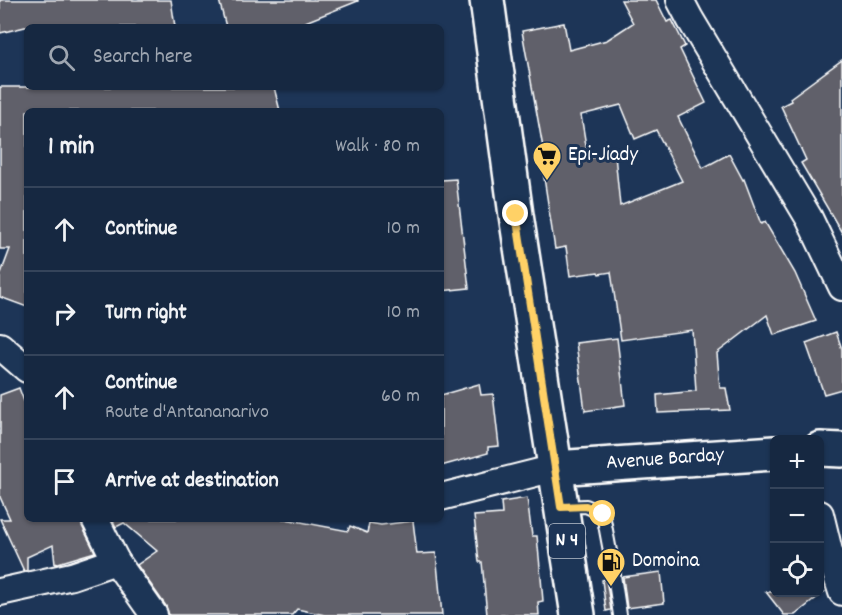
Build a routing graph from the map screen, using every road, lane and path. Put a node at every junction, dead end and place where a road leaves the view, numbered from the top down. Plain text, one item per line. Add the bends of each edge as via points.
1 (487, 0) edge
2 (680, 0) edge
3 (842, 287) edge
4 (0, 346) edge
5 (24, 366) edge
6 (824, 449) edge
7 (842, 450) edge
8 (770, 453) edge
9 (555, 468) junction
10 (444, 495) edge
11 (561, 507) junction
12 (96, 522) edge
13 (824, 532) edge
14 (116, 561) junction
15 (0, 592) edge
16 (842, 592) edge
17 (154, 615) edge
18 (578, 615) edge
19 (620, 615) edge

1 - 9 main road, N 4
2 - 3 street via 808,218
4 - 5 street
6 - 7 main road
8 - 9 main road, Avenue Barday
9 - 10 street
9 - 11 main road, N 4
11 - 18 main road, N 4
11 - 19 lane via 586,506 603,514
12 - 14 street
13 - 16 street
14 - 15 street via 72,576
14 - 17 street

